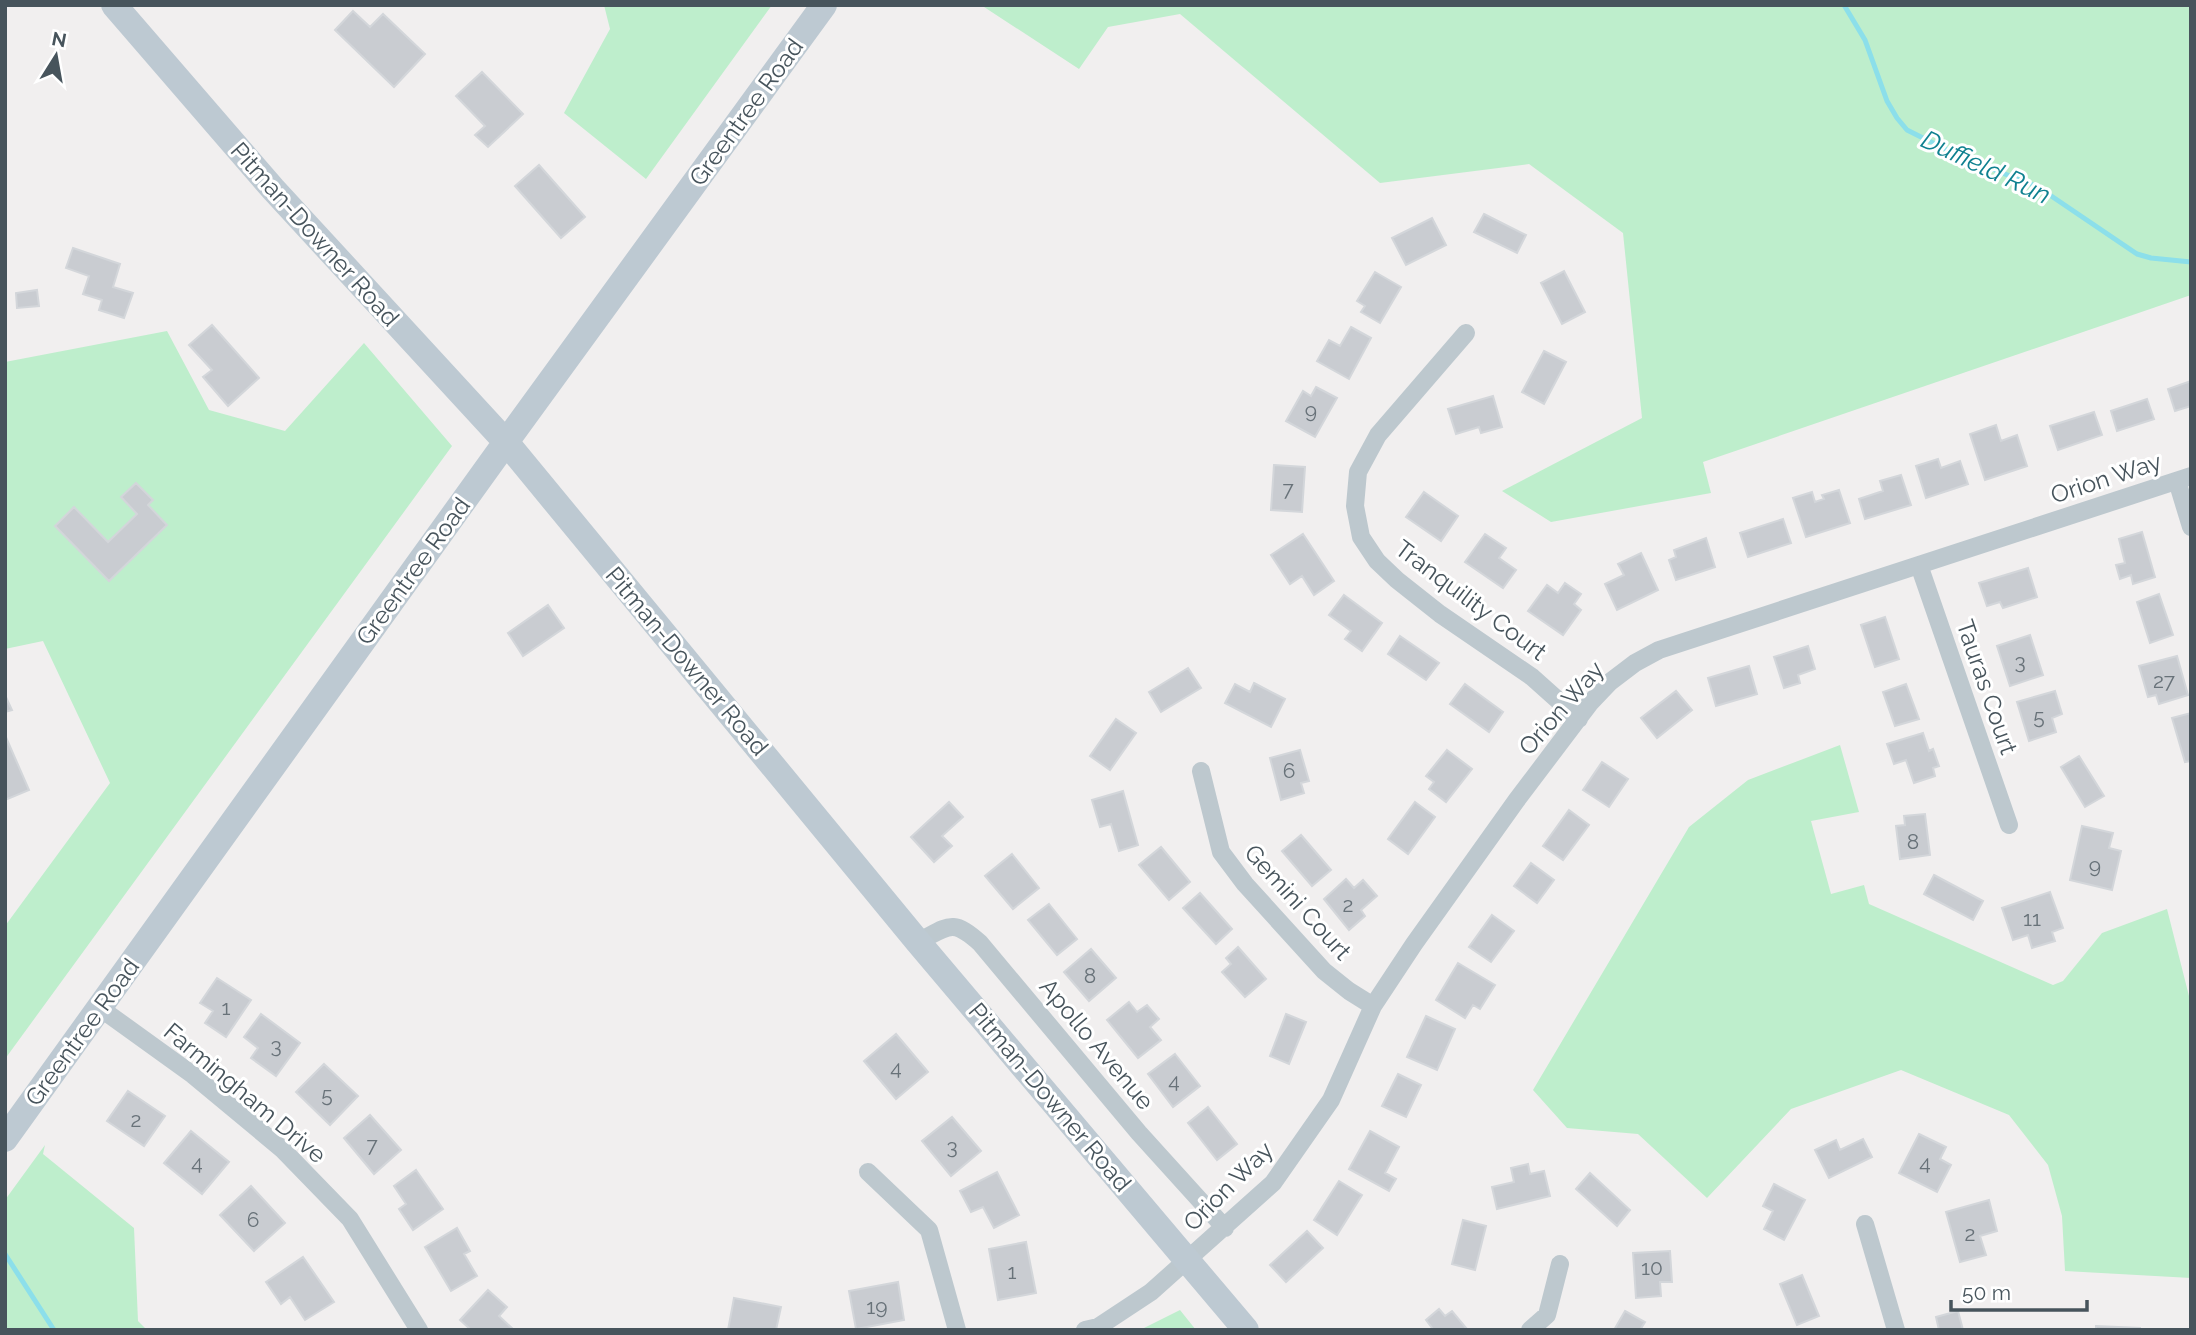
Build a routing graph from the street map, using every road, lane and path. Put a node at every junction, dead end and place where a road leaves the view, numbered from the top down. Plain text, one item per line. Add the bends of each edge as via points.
1 (114, 5) edge
2 (824, 5) edge
3 (1466, 333) dead end
4 (506, 442) junction
5 (2184, 478) edge
6 (2191, 527) edge
7 (1919, 565) junction
8 (1579, 719) junction
9 (1201, 771) dead end
10 (2009, 825) dead end
11 (918, 942) junction
12 (1373, 1006) junction
13 (100, 1007) junction
14 (5, 1139) edge
15 (868, 1172) dead end
16 (1865, 1224) dead end
17 (1225, 1228) junction
18 (1189, 1260) junction
19 (1560, 1264) dead end
20 (419, 1330) edge
21 (957, 1330) edge
22 (1085, 1330) edge
23 (1246, 1330) edge
24 (1530, 1330) edge
25 (1896, 1330) edge

1 - 4 street, Pitman-Downer Road via 280,197
2 - 4 street, Greentree Road
3 - 8 street, Tranquility Court via 1378,435 1358,472 1355,506 1361,537 1397,580 1532,677
4 - 11 street, Pitman-Downer Road
4 - 13 street, Greentree Road
5 - 6 street
5 - 7 street, Orion Way
7 - 8 street, Orion Way via 1659,650 1610,682
7 - 10 street, Tauras Court
8 - 12 street, Orion Way
9 - 12 street, Gemini Court via 1221,852 1324,971
11 - 17 street, Apollo Avenue via 949,926 964,929 980,943
11 - 18 street, Pitman-Downer Road
12 - 17 street, Orion Way via 1331,1100 1311,1132 1273,1183
13 - 14 street, Greentree Road
13 - 20 street, Farmingham Drive via 193,1074 282,1149 350,1219
15 - 21 street via 929,1230
16 - 25 street
17 - 18 street, Orion Way
18 - 22 street via 1151,1292 1098,1327
18 - 23 street, Pitman-Downer Road
19 - 24 street via 1547,1315

